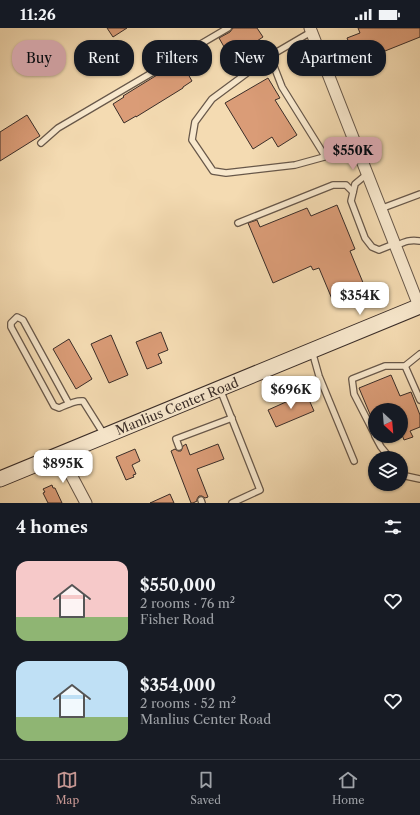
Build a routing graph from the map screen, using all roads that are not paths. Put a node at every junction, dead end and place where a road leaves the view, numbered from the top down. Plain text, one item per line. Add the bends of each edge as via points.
1 (228, 28) edge
2 (310, 30) edge
3 (279, 50) edge
4 (243, 76) edge
5 (278, 76) edge
6 (41, 143) dead end
7 (357, 148) junction
8 (325, 156) junction
9 (367, 174) junction
10 (353, 192) junction
11 (420, 194) edge
12 (380, 209) junction
13 (238, 224) dead end
14 (420, 241) edge
15 (395, 245) junction
16 (420, 307) edge
17 (312, 350) junction
18 (420, 354) edge
19 (405, 366) junction
20 (220, 388) junction
21 (420, 400) edge
22 (69, 404) junction
23 (232, 418) junction
24 (368, 422) edge
25 (105, 436) junction
26 (179, 447) dead end
27 (60, 454) junction
28 (354, 461) dead end
29 (408, 476) edge
30 (0, 478) edge
31 (420, 479) edge
32 (86, 503) edge
33 (232, 503) edge

1 - 6 lane via 58,128
2 - 3 lane
2 - 7 street
4 - 8 lane via 212,99 195,122 192,140 213,171 226,173 295,165
5 - 8 lane
7 - 8 lane
7 - 9 street
9 - 10 lane via 355,184
9 - 12 street
10 - 13 lane via 346,185 333,185
10 - 15 lane via 351,201 365,238 372,247 379,250
11 - 12 lane
12 - 15 street
14 - 15 lane via 407,241
15 - 16 street
16 - 17 main road, Manlius Center Road
17 - 20 main road, Manlius Center Road
17 - 28 lane via 319,376
18 - 19 lane
19 - 21 lane
19 - 24 lane via 385,366 352,379 354,394
20 - 23 lane
20 - 25 main road, Manlius Center Road
22 - 22 lane via 59,408 54,406 11,327 11,323 17,317 23,320
22 - 25 lane via 78,400 83,401
23 - 26 lane via 176,439
23 - 33 lane via 260,490
25 - 27 main road, Manlius Center Road
27 - 30 main road, Manlius Center Road
27 - 32 street
29 - 31 lane

